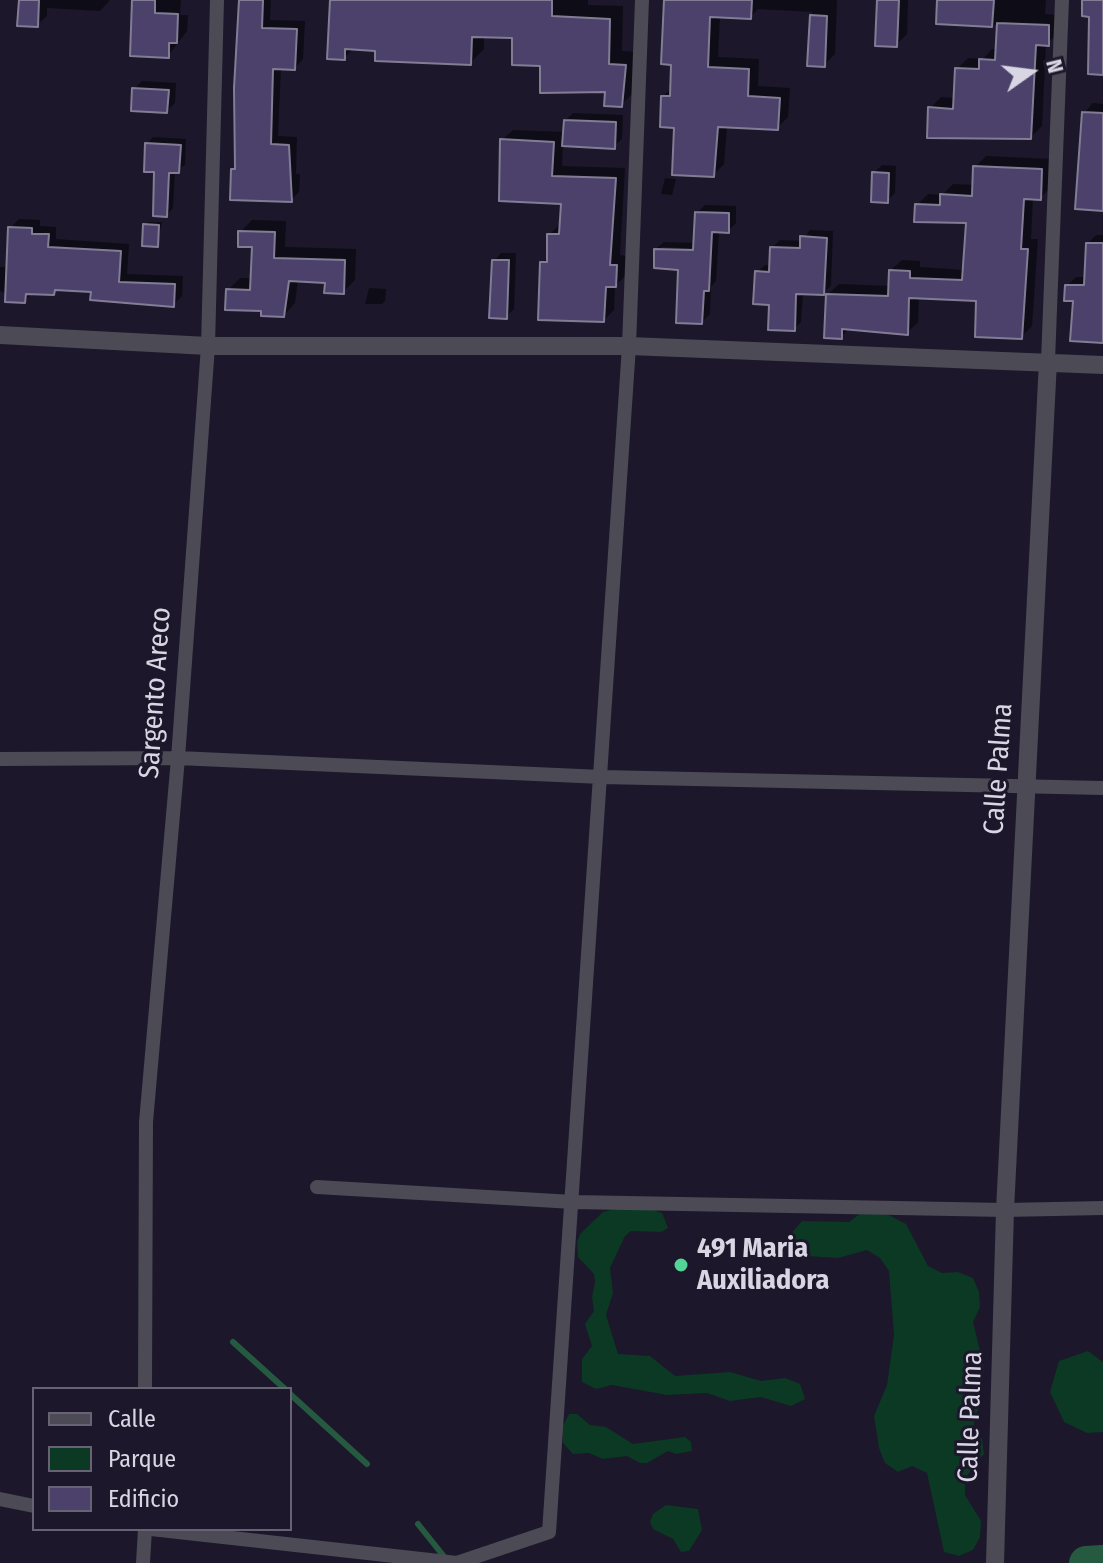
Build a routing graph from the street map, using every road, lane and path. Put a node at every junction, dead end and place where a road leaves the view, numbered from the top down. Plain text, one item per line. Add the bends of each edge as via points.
1 (217, 0) edge
2 (642, 0) edge
3 (1062, 0) edge
4 (0, 335) edge
5 (208, 346) junction
6 (629, 346) junction
7 (1048, 361) junction
8 (1103, 365) edge
9 (178, 758) junction
10 (0, 759) edge
11 (602, 777) junction
12 (1025, 785) junction
13 (1103, 788) edge
14 (317, 1187) dead end
15 (573, 1202) junction
16 (1103, 1208) edge
17 (1005, 1210) junction
18 (145, 1387) edge
19 (0, 1499) edge
20 (32, 1506) edge
21 (145, 1531) edge
22 (167, 1531) edge
23 (143, 1563) edge
24 (430, 1563) edge
25 (457, 1563) edge
26 (995, 1563) edge

1 - 5 street, Sargento Areco
2 - 6 street
3 - 7 street, Calle Palma
4 - 5 street
5 - 6 street
5 - 9 street, Sargento Areco
6 - 7 street
6 - 11 street
7 - 8 street
7 - 12 street, Calle Palma
9 - 10 street
9 - 11 street
9 - 18 street, Sargento Areco via 146,1122
11 - 12 street
11 - 15 street
12 - 13 street
12 - 17 street, Calle Palma
14 - 15 street
15 - 17 street
15 - 25 street via 549,1532
16 - 17 street
17 - 26 street, Calle Palma
19 - 20 street
21 - 23 street
22 - 24 street
24 - 25 street

